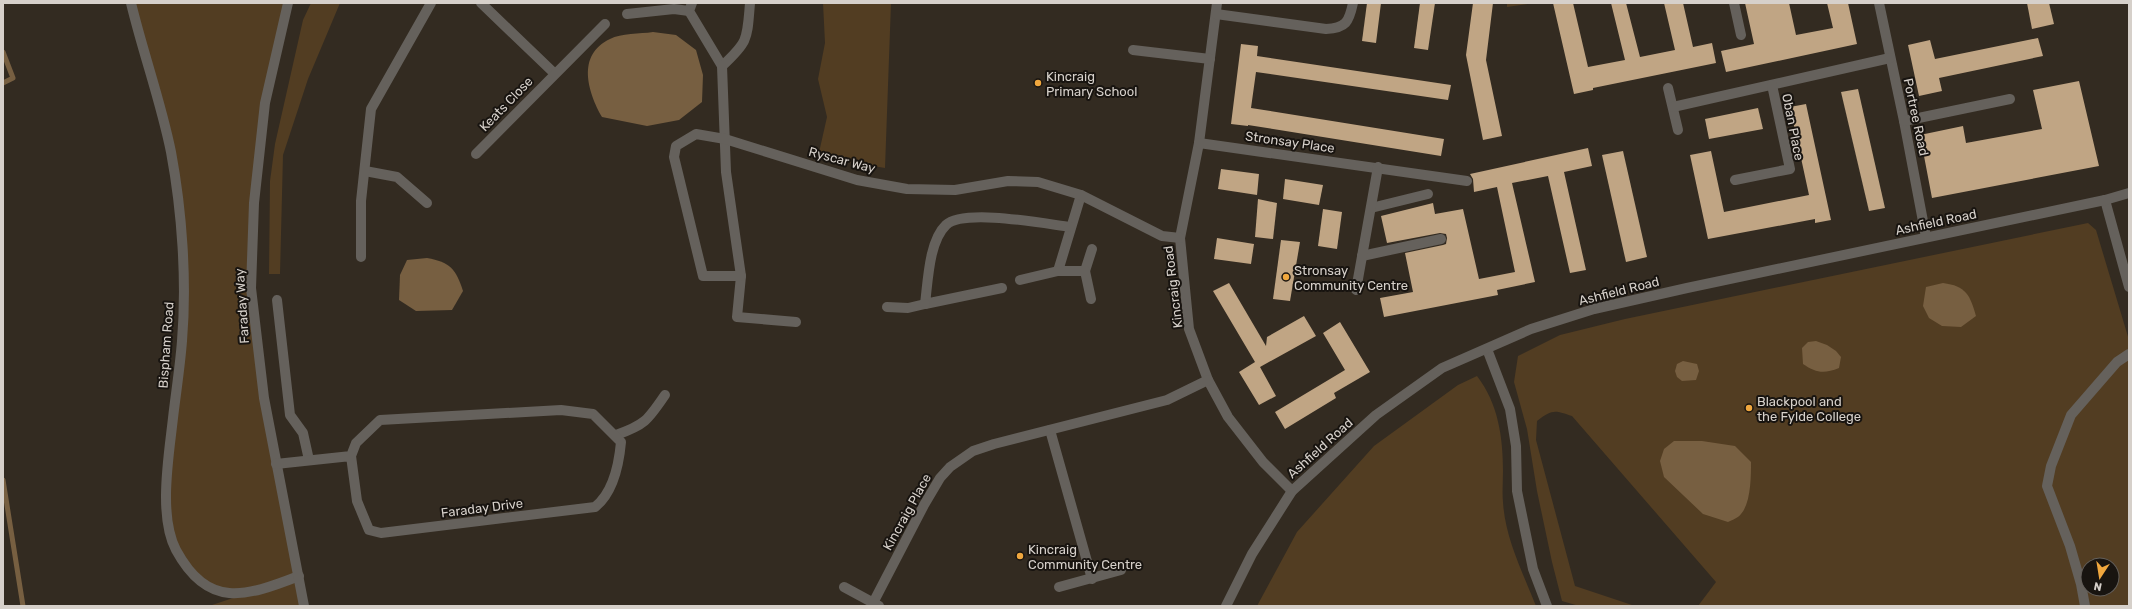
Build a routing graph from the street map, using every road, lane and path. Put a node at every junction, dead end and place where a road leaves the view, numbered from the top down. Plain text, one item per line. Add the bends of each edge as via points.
1 (131, 3) edge
2 (288, 3) edge
3 (431, 3) edge
4 (481, 3) edge
5 (750, 3) edge
6 (1217, 3) edge
7 (1353, 3) edge
8 (1734, 3) edge
9 (1879, 3) edge
10 (690, 7) edge
11 (627, 14) dead end
12 (1216, 14) junction
13 (605, 24) dead end
14 (1741, 35) dead end
15 (1133, 50) dead end
16 (1890, 58) junction
17 (1210, 59) junction
18 (722, 66) junction
19 (554, 72) junction
20 (1772, 85) junction
21 (1668, 88) dead end
22 (2010, 99) dead end
23 (1673, 108) junction
24 (1904, 121) junction
25 (1678, 130) dead end
26 (725, 139) junction
27 (1199, 143) junction
28 (476, 154) dead end
29 (1378, 167) junction
30 (365, 171) junction
31 (1736, 180) dead end
32 (1467, 181) dead end
33 (2129, 193) edge
34 (1428, 194) dead end
35 (1081, 195) junction
36 (2105, 200) junction
37 (427, 203) dead end
38 (1371, 208) junction
39 (1070, 227) junction
40 (1926, 237) junction
41 (1180, 238) junction
42 (1441, 239) dead end
43 (1092, 249) dead end
44 (1362, 256) junction
45 (361, 257) dead end
46 (1058, 271) junction
47 (1085, 271) junction
48 (742, 276) junction
49 (1020, 280) dead end
50 (2129, 287) edge
51 (1002, 288) dead end
52 (1356, 290) dead end
53 (1091, 299) dead end
54 (277, 300) dead end
55 (926, 304) junction
56 (886, 307) dead end
57 (796, 322) dead end
58 (1487, 349) junction
59 (2129, 354) edge
60 (1208, 380) junction
61 (665, 394) dead end
62 (1050, 430) junction
63 (616, 435) junction
64 (350, 456) junction
65 (309, 460) junction
66 (276, 464) junction
67 (1292, 491) junction
68 (1121, 570) dead end
69 (299, 576) junction
70 (1092, 579) junction
71 (844, 587) dead end
72 (1059, 587) dead end
73 (876, 604) edge
74 (304, 606) edge
75 (1226, 606) edge
76 (1547, 606) edge
77 (2085, 606) edge

1 - 69 street, Bispham Road via 140,44 171,150 182,227 182,340 167,470 166,501 175,549 197,580 211,588 236,594 267,588
2 - 66 street, Faraday Way via 265,108 254,203 251,282 263,392
3 - 30 street via 371,109
4 - 19 street
5 - 18 street via 747,35 741,48
6 - 12 street, Kincraig Road
7 - 12 street via 1345,24 1326,29
8 - 14 street
9 - 16 street, Portree Road
10 - 11 street
10 - 18 street
12 - 17 street, Kincraig Road
13 - 19 street, Keats Close
15 - 17 street
16 - 20 street, Oban Place
16 - 24 street, Portree Road
17 - 27 street, Kincraig Road
18 - 26 street
19 - 28 street, Keats Close
20 - 23 street, Oban Place
20 - 31 street, Oban Place via 1790,168
21 - 23 street
22 - 24 street
23 - 25 street
24 - 40 street, Portree Road
26 - 35 street, Ryscar Way via 857,180 907,188 955,190 1008,181 1038,182
26 - 48 street via 726,172
26 - 48 street, Ryscar Way via 696,134 676,146 674,157 703,276
27 - 29 street, Stronsay Place
27 - 41 street, Kincraig Road
29 - 32 street, Stronsay Place
29 - 38 street
30 - 37 street via 397,177
30 - 45 street via 361,201
33 - 36 street, Ashfield Road
34 - 38 street
35 - 39 street
35 - 41 street, Ryscar Way via 1162,236
36 - 40 street, Ashfield Road
36 - 50 street
38 - 44 street
39 - 46 street
39 - 55 street via 998,218 958,218 947,224 939,235 930,261
40 - 58 street, Ashfield Road via 1594,309 1531,329
41 - 60 street, Kincraig Road via 1190,329
42 - 44 street
43 - 47 street
44 - 52 street
46 - 47 street
46 - 49 street
47 - 53 street
48 - 57 street via 737,317
51 - 55 street
54 - 65 street via 290,415 303,433
55 - 56 street via 908,308
58 - 67 street, Ashfield Road via 1442,368 1376,415
58 - 76 street via 1510,409 1516,446 1517,491 1533,569
59 - 77 street via 2117,362 2071,415 2051,466 2047,486 2070,546
60 - 62 street, Kincraig Place via 1167,400
60 - 67 street, Kincraig Road via 1228,417 1263,462
61 - 63 street via 647,420
62 - 70 street
62 - 73 street, Kincraig Place via 973,451 950,467 940,478 924,505
63 - 64 street via 593,414 561,410 380,420 356,443
63 - 64 street, Faraday Drive via 621,442 619,461 603,501 595,507 381,533 369,530 357,501
64 - 65 street
65 - 66 street
66 - 69 street, Faraday Way
67 - 75 street, Ashfield Road via 1252,554
68 - 70 street
69 - 74 street, Faraday Way
70 - 72 street
71 - 73 street, Kincraig Place

